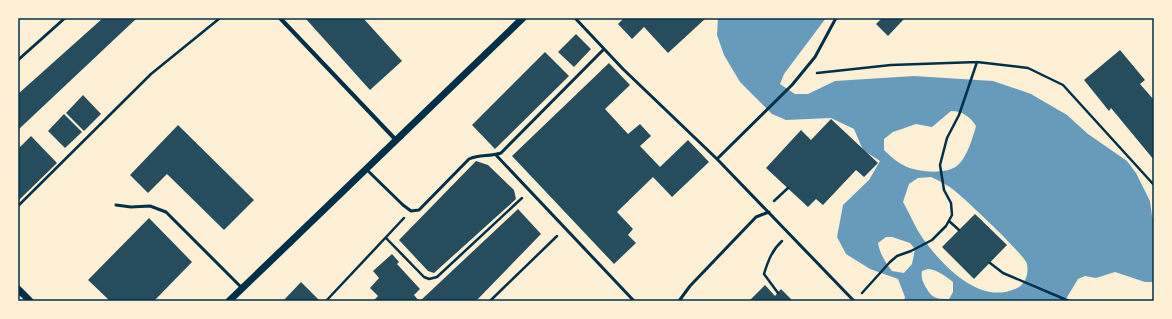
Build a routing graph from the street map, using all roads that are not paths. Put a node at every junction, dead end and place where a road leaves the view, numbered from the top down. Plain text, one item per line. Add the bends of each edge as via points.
1 (66, 18) edge
2 (280, 18) edge
3 (523, 18) edge
4 (575, 18) edge
5 (836, 18) edge
6 (604, 49) junction
7 (18, 60) edge
8 (396, 140) junction
9 (496, 155) junction
10 (717, 159) junction
11 (366, 169) junction
12 (116, 205) dead end
13 (768, 211) junction
14 (18, 288) edge
15 (242, 288) junction
16 (30, 301) edge
17 (229, 301) edge
18 (634, 301) edge
19 (679, 301) edge
20 (854, 301) edge

1 - 7 lane
2 - 8 street
3 - 8 street
4 - 6 lane
5 - 10 lane via 815,57 792,85
6 - 9 lane via 501,153
6 - 10 lane
8 - 11 street
9 - 11 lane via 468,159 419,210 411,211
9 - 18 lane
10 - 13 lane
11 - 15 street
12 - 15 lane via 150,206 166,212
13 - 19 lane via 756,217 690,286
13 - 20 lane
14 - 16 street
15 - 17 street

